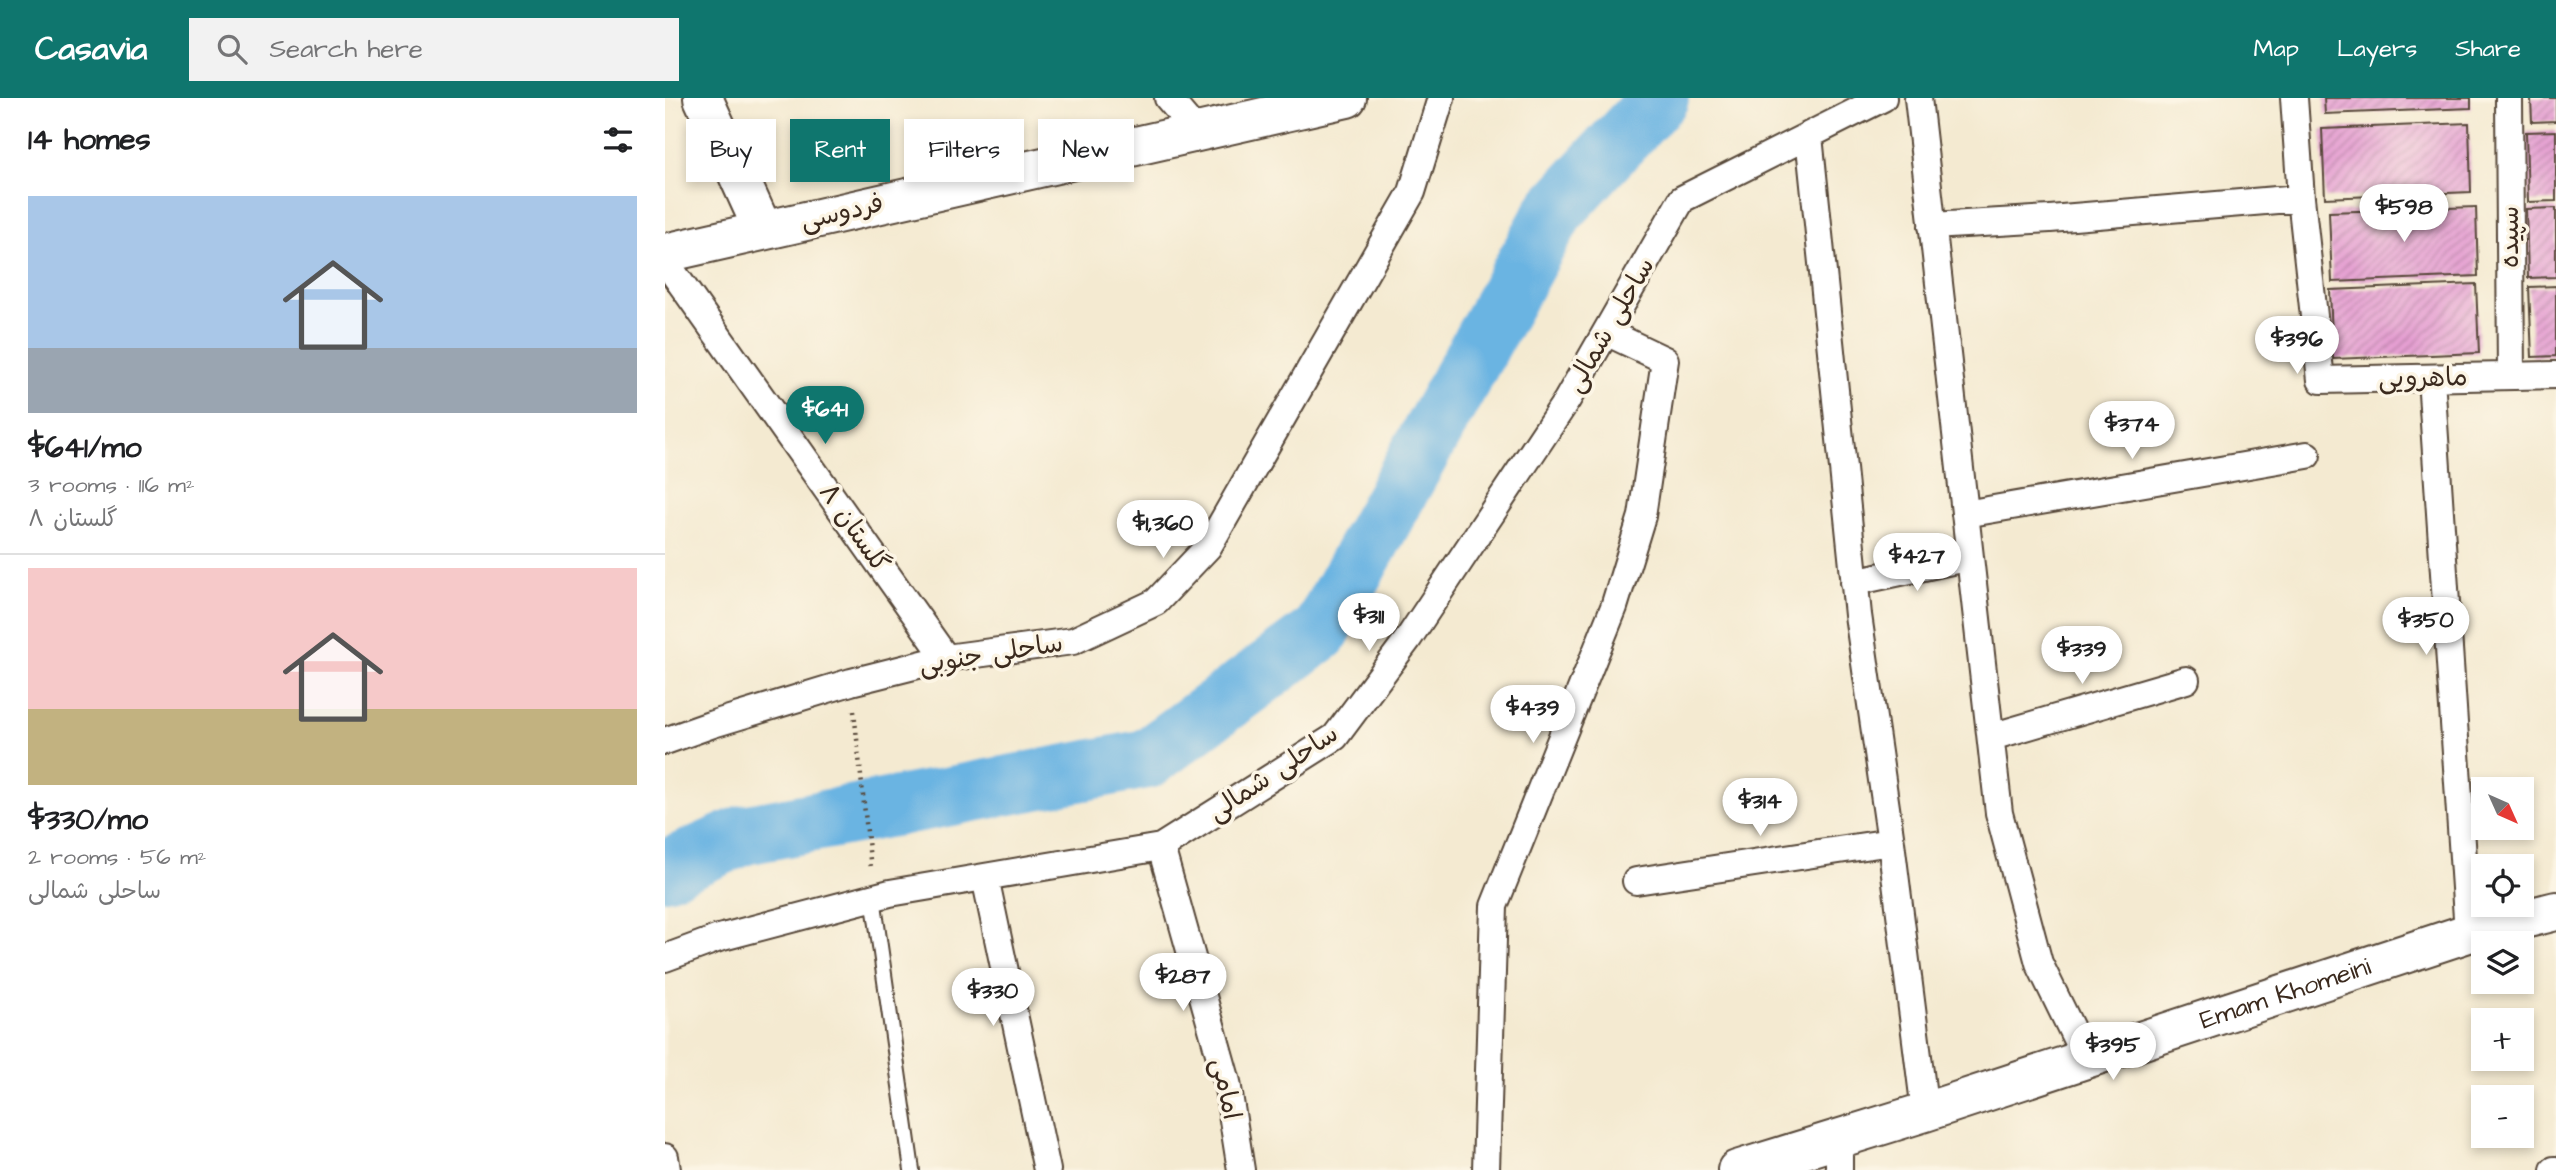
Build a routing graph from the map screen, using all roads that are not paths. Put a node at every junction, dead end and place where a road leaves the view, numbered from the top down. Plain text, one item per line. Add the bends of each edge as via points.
1 (703, 98) edge
2 (1168, 98) edge
3 (1347, 98) edge
4 (1441, 98) edge
5 (1883, 98) edge
6 (1918, 98) edge
7 (2294, 98) edge
8 (2509, 98) edge
9 (1196, 131) junction
10 (1809, 136) junction
11 (2301, 198) junction
12 (1932, 226) junction
13 (763, 230) junction
14 (665, 253) edge
15 (665, 261) edge
16 (1606, 332) junction
17 (2556, 374) edge
18 (2511, 376) junction
19 (2431, 378) junction
20 (2307, 455) dead end
21 (1965, 514) junction
22 (1970, 557) junction
23 (1854, 582) junction
24 (946, 658) junction
25 (2186, 680) dead end
26 (1991, 737) junction
27 (665, 741) edge
28 (1891, 842) junction
29 (1161, 847) junction
30 (985, 877) junction
31 (1636, 881) dead end
32 (873, 897) junction
33 (2556, 911) edge
34 (2468, 933) junction
35 (665, 958) edge
36 (2086, 1059) junction
37 (1925, 1112) junction
38 (1839, 1154) edge
39 (665, 1157) edge
40 (667, 1170) edge
41 (912, 1170) edge
42 (1047, 1170) edge
43 (1241, 1170) edge
44 (1486, 1170) edge
45 (1737, 1170) edge

1 - 13 main road
2 - 9 street
3 - 9 main road, فردوسی
4 - 24 street, ساحلی جنوبی via 1412,192 1208,547 1156,602 1073,641
5 - 10 street, ساحلی شمالی
6 - 12 street
7 - 11 street, ماهرویی
8 - 18 street, سپیده
9 - 13 main road, فردوسی
10 - 16 street, ساحلی شمالی via 1682,199
10 - 23 street
11 - 12 street
11 - 19 street, ماهرویی via 2321,380
12 - 21 street
13 - 14 main road, فردوسی
15 - 24 street, گلستان ۸
16 - 29 street, ساحلی شمالی via 1567,400 1423,616 1335,737
16 - 44 street via 1665,360 1642,516 1614,607 1494,906
17 - 18 street, ماهرویی
18 - 19 street, ماهرویی
19 - 34 street
20 - 21 street
21 - 22 street
22 - 23 street
22 - 26 street
23 - 28 street
24 - 27 street, ساحلی جنوبی via 851,682
25 - 26 street
26 - 36 street via 1999,813 2039,963
28 - 31 street
28 - 37 street
29 - 30 street, ساحلی شمالی
29 - 43 street, امامی via 1227,1082
30 - 32 street, ساحلی شمالی
30 - 42 street
32 - 35 street, ساحلی شمالی via 719,937
32 - 41 lane
33 - 34 main road, Emam Khomeini
34 - 36 main road, Emam Khomeini
36 - 37 main road, Emam Khomeini
37 - 38 main road, Emam Khomeini
38 - 45 main road, Emam Khomeini
39 - 40 street

